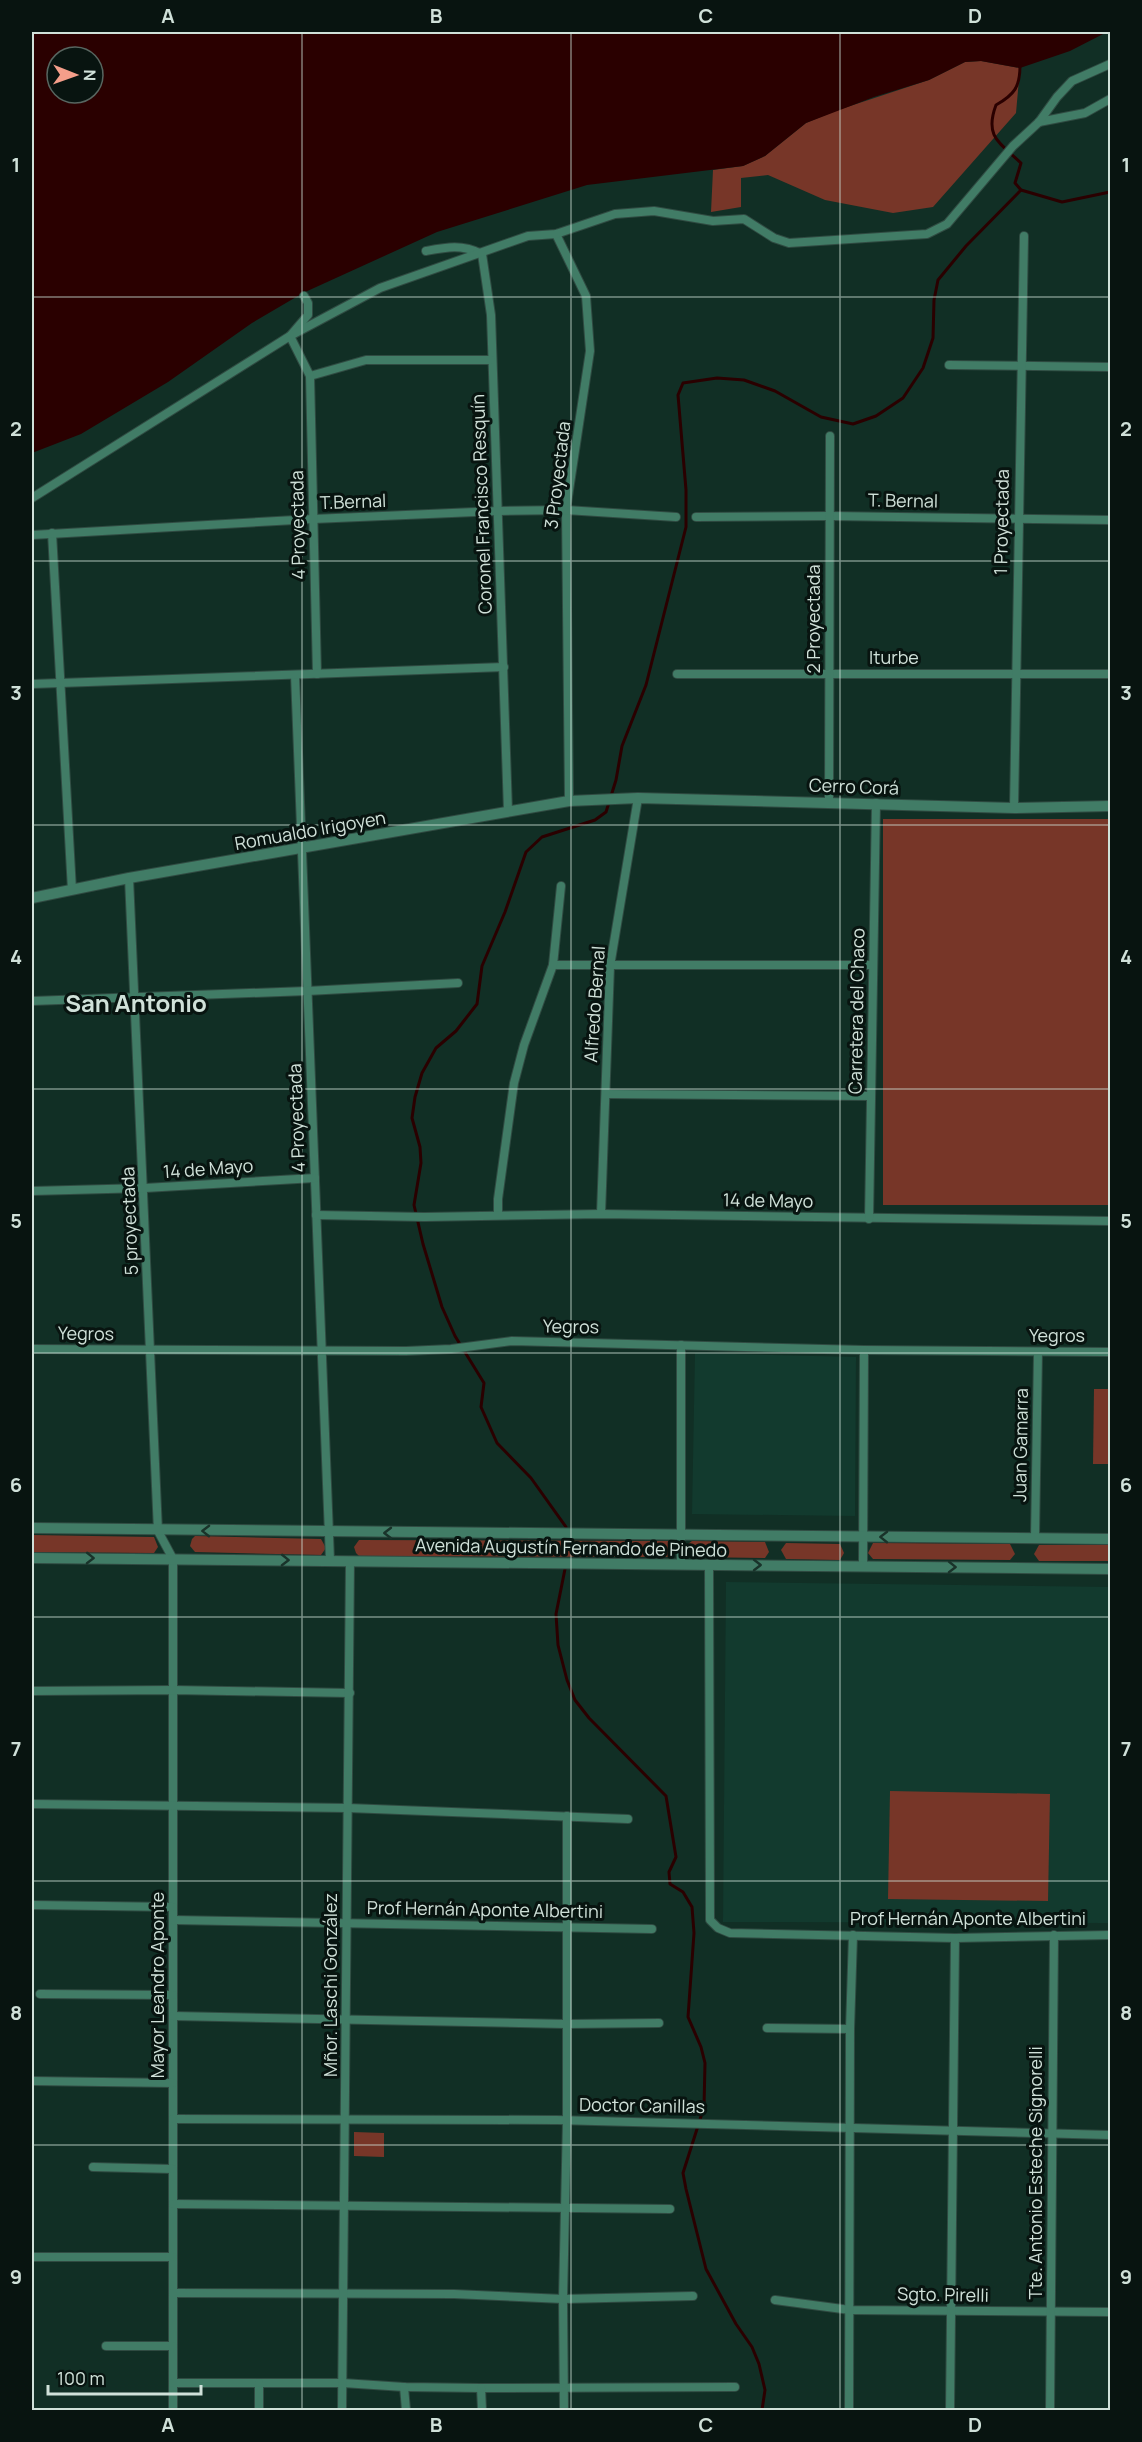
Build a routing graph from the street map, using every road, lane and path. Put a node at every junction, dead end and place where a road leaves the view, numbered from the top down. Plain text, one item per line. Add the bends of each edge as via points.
1 (1110, 64) edge
2 (1110, 99) edge
3 (1039, 122) junction
4 (556, 234) junction
5 (1024, 236) dead end
6 (426, 251) dead end
7 (482, 254) junction
8 (304, 296) dead end
9 (290, 336) junction
10 (491, 360) junction
11 (950, 365) dead end
12 (1020, 368) junction
13 (1110, 368) edge
14 (310, 376) junction
15 (830, 436) dead end
16 (32, 498) edge
17 (566, 510) junction
18 (498, 512) junction
19 (830, 516) junction
20 (676, 517) dead end
21 (696, 517) dead end
22 (313, 519) junction
23 (1017, 519) junction
24 (1110, 520) edge
25 (52, 533) junction
26 (32, 535) edge
27 (504, 667) junction
28 (317, 674) junction
29 (677, 674) dead end
30 (829, 674) junction
31 (1015, 674) junction
32 (295, 675) junction
33 (1110, 675) edge
34 (61, 683) junction
35 (32, 684) edge
36 (638, 798) junction
37 (596, 800) joint
38 (569, 801) junction
39 (829, 802) junction
40 (876, 803) junction
41 (1110, 806) edge
42 (1014, 808) junction
43 (508, 811) junction
44 (302, 848) junction
45 (129, 878) junction
46 (561, 885) dead end
47 (72, 890) junction
48 (32, 898) edge
49 (553, 965) junction
50 (873, 965) junction
51 (610, 966) junction
52 (458, 983) dead end
53 (307, 991) junction
54 (136, 996) junction
55 (32, 1001) edge
56 (606, 1094) junction
57 (871, 1096) junction
58 (315, 1178) junction
59 (145, 1188) junction
60 (32, 1191) edge
61 (498, 1214) junction
62 (602, 1214) junction
63 (316, 1215) junction
64 (869, 1219) junction
65 (1110, 1221) edge
66 (681, 1345) junction
67 (32, 1349) edge
68 (151, 1350) junction
69 (864, 1350) junction
70 (321, 1352) junction
71 (1038, 1352) junction
72 (1110, 1352) edge
73 (32, 1528) edge
74 (158, 1531) junction
75 (328, 1532) junction
76 (682, 1535) junction
77 (863, 1537) junction
78 (1035, 1538) junction
79 (1110, 1539) edge
80 (32, 1558) edge
81 (173, 1559) junction
82 (330, 1560) junction
83 (350, 1561) junction
84 (681, 1564) junction
85 (709, 1565) junction
86 (863, 1566) junction
87 (1110, 1569) edge
88 (173, 1690) junction
89 (32, 1691) edge
90 (350, 1693) junction
91 (32, 1804) edge
92 (173, 1805) junction
93 (348, 1808) junction
94 (567, 1816) junction
95 (628, 1819) dead end
96 (32, 1905) edge
97 (173, 1907) junction
98 (173, 1920) junction
99 (348, 1923) junction
100 (568, 1927) junction
101 (652, 1929) dead end
102 (853, 1935) junction
103 (1054, 1935) junction
104 (1110, 1935) edge
105 (955, 1938) junction
106 (40, 1994) dead end
107 (173, 1995) junction
108 (173, 2016) junction
109 (347, 2020) junction
110 (659, 2023) dead end
111 (566, 2024) junction
112 (767, 2028) dead end
113 (850, 2029) junction
114 (32, 2081) edge
115 (173, 2083) junction
116 (173, 2119) junction
117 (345, 2119) junction
118 (567, 2120) junction
119 (849, 2129) junction
120 (952, 2132) junction
121 (1052, 2135) junction
122 (1110, 2135) edge
123 (93, 2167) dead end
124 (173, 2169) junction
125 (173, 2204) junction
126 (345, 2206) junction
127 (670, 2209) dead end
128 (566, 2210) junction
129 (32, 2257) edge
130 (173, 2257) junction
131 (173, 2293) junction
132 (344, 2294) junction
133 (693, 2296) dead end
134 (563, 2299) junction
135 (775, 2300) dead end
136 (850, 2310) junction
137 (950, 2310) junction
138 (1051, 2312) junction
139 (1110, 2312) edge
140 (106, 2346) dead end
141 (173, 2346) junction
142 (173, 2383) junction
143 (259, 2383) junction
144 (343, 2383) junction
145 (404, 2387) junction
146 (564, 2387) junction
147 (735, 2387) dead end
148 (481, 2388) junction
149 (173, 2410) edge
150 (259, 2410) edge
151 (342, 2410) edge
152 (406, 2410) edge
153 (482, 2410) edge
154 (564, 2410) edge
155 (849, 2410) edge
156 (950, 2410) edge
157 (1050, 2410) edge

1 - 3 street via 1072,81
2 - 3 street via 1085,113
3 - 4 street via 1013,146 947,224 927,234 789,243 744,219 713,221 654,211 615,214
4 - 7 street via 528,236
4 - 17 street, 3 Proyectada via 586,296 590,351
5 - 12 street, 1 Proyectada
6 - 7 street via 454,246 469,247
7 - 9 street via 380,288
7 - 10 street, Coronel Francisco Resquín via 491,315
8 - 9 street via 308,315
9 - 14 street
9 - 16 street
10 - 14 street via 366,360
10 - 18 street, Coronel Francisco Resquín
11 - 12 street
12 - 13 street
12 - 23 street, 1 Proyectada
14 - 22 street, 4 Proyectada
15 - 19 street, 2 Proyectada
17 - 18 street, T.Bernal
17 - 20 street, T.Bernal
17 - 38 street, 3 Proyectada
18 - 22 street, T.Bernal
18 - 27 street, Coronel Francisco Resquín
19 - 21 street, T. Bernal
19 - 23 street, T. Bernal
19 - 30 street, 2 Proyectada
22 - 25 street, T.Bernal
22 - 28 street, 4 Proyectada
23 - 24 street, T. Bernal
23 - 31 street, 1 Proyectada
25 - 26 street, T.Bernal
25 - 34 street
27 - 28 street
27 - 43 street, Coronel Francisco Resquín
28 - 32 street
29 - 30 street, Iturbe
30 - 31 street, Iturbe
30 - 39 street, 2 Proyectada
31 - 33 street, Iturbe
31 - 42 street, 1 Proyectada
32 - 34 street
32 - 44 street, 4 Proyectada
34 - 35 street
34 - 47 street
36 - 37 street, Cerro Corá
36 - 39 street, Cerro Corá
36 - 51 street, Alfredo Bernal
37 - 38 street, Romualdo Irigoyen
38 - 43 street, Romualdo Irigoyen
39 - 40 street, Cerro Corá
40 - 42 street, Cerro Corá
40 - 50 street, Carretera del Chaco
41 - 42 street, Cerro Corá
43 - 44 street, Romualdo Irigoyen
44 - 45 street, Romualdo Irigoyen
44 - 53 street, 4 Proyectada
45 - 47 street, Romualdo Irigoyen
45 - 54 street, 5 proyectada
46 - 49 street
47 - 48 street, Romualdo Irigoyen
49 - 51 street
49 - 61 street via 514,1083
50 - 51 street
50 - 57 street, Carretera del Chaco
51 - 56 street, Alfredo Bernal
52 - 53 street
53 - 54 street
53 - 58 street, 4 Proyectada
54 - 55 street
54 - 59 street, 5 proyectada
56 - 57 street
56 - 62 street, Alfredo Bernal
57 - 64 street, Carretera del Chaco
58 - 59 street, 14 de Mayo
58 - 63 street, 4 Proyectada
59 - 60 street, 14 de Mayo
59 - 68 street, 5 proyectada
61 - 62 street, 14 de Mayo
61 - 63 street, 14 de Mayo
62 - 64 street, 14 de Mayo
63 - 70 street, 4 Proyectada
64 - 65 street, 14 de Mayo
66 - 69 street, Yegros
66 - 70 street, Yegros via 512,1341 455,1348
66 - 76 street
67 - 68 street, Yegros
68 - 70 street, Yegros
68 - 74 street, 5 proyectada
69 - 71 street, Yegros
69 - 77 street
70 - 75 street, 4 Proyectada
71 - 72 street, Yegros
71 - 78 street, Juan Gamarra
73 - 74 street, Avenida Augustín Fernando de Pinedo
75 -> 74 street, Avenida Augustín Fernando de Pinedo
74 - 81 street, 5 proyectada
76 -> 75 street, Avenida Augustín Fernando de Pinedo
75 - 82 street, 4 Proyectada
76 - 77 street, Avenida Augustín Fernando de Pinedo
76 - 84 street
78 -> 77 street, Avenida Augustín Fernando de Pinedo
77 - 86 street
78 - 79 street, Avenida Augustín Fernando de Pinedo
80 -> 81 street, Avenida Augustín Fernando de Pinedo
81 -> 82 street, Avenida Augustín Fernando de Pinedo
81 - 88 street, Mayor Leandro Aponte
82 - 83 street, Avenida Augustín Fernando de Pinedo
83 - 84 street, Avenida Augustín Fernando de Pinedo
83 - 90 street, Mñor. Laschi González
84 - 85 street, Avenida Augustín Fernando de Pinedo
85 -> 86 street, Avenida Augustín Fernando de Pinedo
85 - 102 street, Prof Hernán Aponte Albertini via 710,1920 730,1933
86 -> 87 street, Avenida Augustín Fernando de Pinedo
88 - 89 street
88 - 90 street
88 - 92 street, Mayor Leandro Aponte
90 - 93 street, Mñor. Laschi González
91 - 92 street
92 - 93 street
92 - 97 street, Mayor Leandro Aponte
93 - 94 street
93 - 99 street, Mñor. Laschi González
94 - 95 street
94 - 100 street
96 - 97 street
97 - 98 street, Mayor Leandro Aponte
98 - 99 street, Prof Hernán Aponte Albertini
98 - 107 street, Mayor Leandro Aponte
99 - 100 street, Prof Hernán Aponte Albertini
99 - 109 street, Mñor. Laschi González
100 - 101 street, Prof Hernán Aponte Albertini
100 - 111 street
102 - 105 street, Prof Hernán Aponte Albertini
102 - 113 street
103 - 104 street, Prof Hernán Aponte Albertini
103 - 105 street, Prof Hernán Aponte Albertini
103 - 121 street, Tte. Antonio Esteche Signorelli
105 - 120 street
106 - 107 street
107 - 108 street, Mayor Leandro Aponte
108 - 109 street
108 - 115 street, Mayor Leandro Aponte
109 - 111 street
109 - 117 street, Mñor. Laschi González
110 - 111 street
111 - 118 street
112 - 113 street
113 - 119 street
114 - 115 street
115 - 116 street, Mayor Leandro Aponte
116 - 117 street, Doctor Canillas
116 - 124 street, Mayor Leandro Aponte
117 - 118 street, Doctor Canillas
117 - 126 street, Mñor. Laschi González
118 - 119 street, Doctor Canillas
118 - 128 street
119 - 120 street, Doctor Canillas
119 - 136 street
120 - 121 street, Doctor Canillas
120 - 137 street
121 - 122 street, Doctor Canillas
121 - 138 street, Tte. Antonio Esteche Signorelli
123 - 124 street
124 - 125 street, Mayor Leandro Aponte
125 - 126 street
125 - 130 street, Mayor Leandro Aponte
126 - 128 street
126 - 132 street, Mñor. Laschi González
127 - 128 street
128 - 134 street
129 - 130 street
130 - 131 street, Mayor Leandro Aponte
131 - 132 street
131 - 141 street, Mayor Leandro Aponte
132 - 134 street
132 - 144 street, Mñor. Laschi González
133 - 134 street
134 - 146 street
135 - 136 street, Sgto. Pirelli
136 - 137 street, Sgto. Pirelli
136 - 155 street
137 - 138 street, Sgto. Pirelli
137 - 156 street
138 - 139 street, Sgto. Pirelli
138 - 157 street, Tte. Antonio Esteche Signorelli
140 - 141 street
141 - 142 street, Mayor Leandro Aponte
142 - 143 street
142 - 149 street, Mayor Leandro Aponte
143 - 144 street
143 - 150 street
144 - 145 street
144 - 151 street, Mñor. Laschi González
145 - 148 street
145 - 152 street
146 - 147 street
146 - 148 street
146 - 154 street
148 - 153 street

